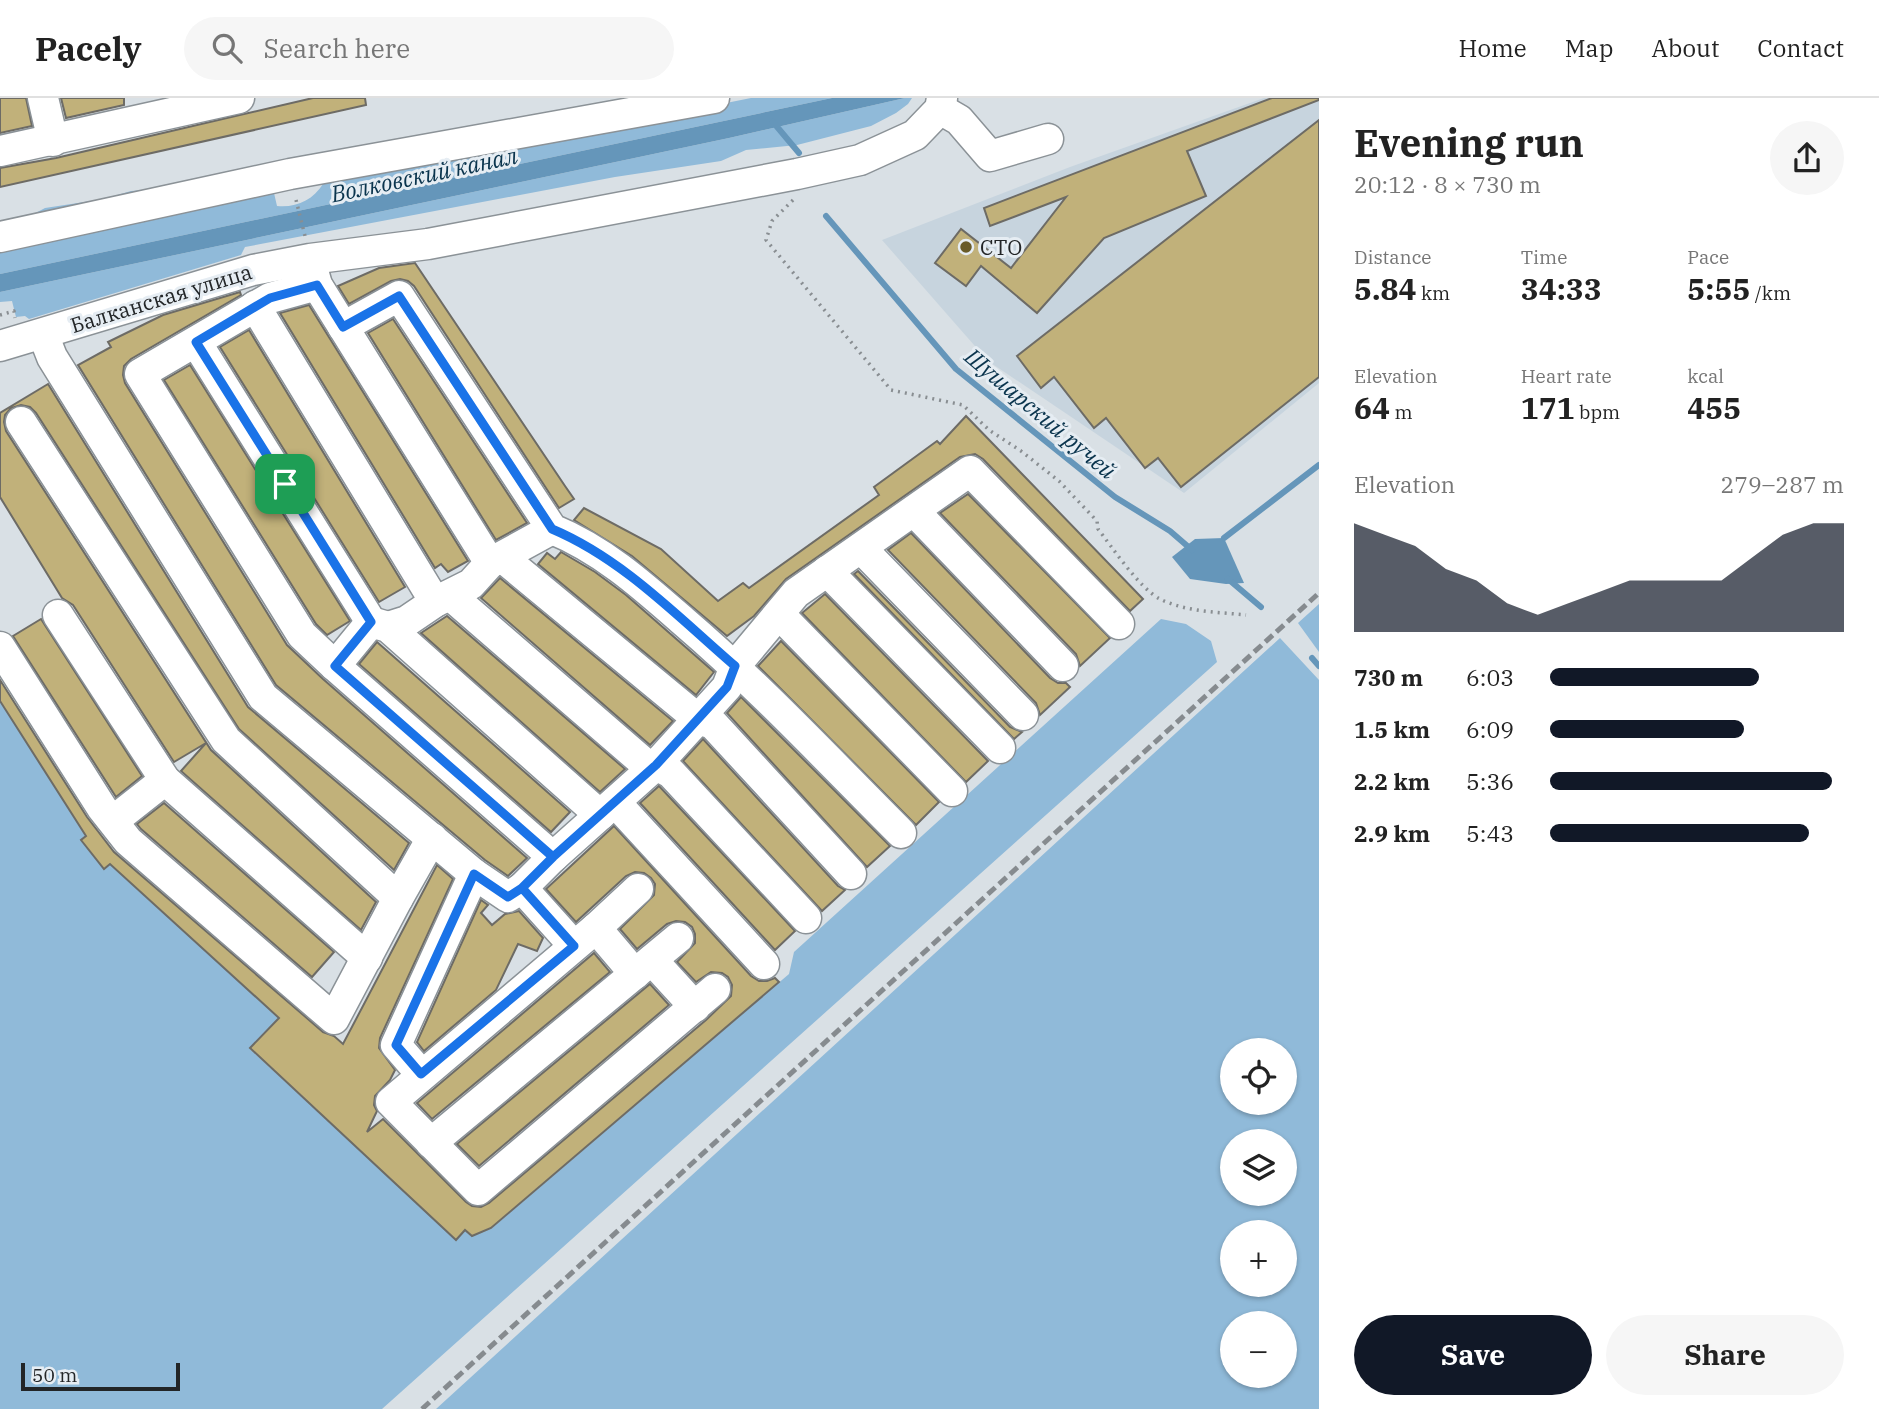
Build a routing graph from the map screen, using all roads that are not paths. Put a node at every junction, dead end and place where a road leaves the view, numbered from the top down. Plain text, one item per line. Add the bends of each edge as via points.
1 (43, 98) edge
2 (239, 98) edge
3 (714, 98) edge
4 (941, 103) edge
5 (1048, 139) dead end
6 (53, 141) junction
7 (0, 151) edge
8 (0, 237) edge
9 (314, 261) junction
10 (254, 306) junction
11 (343, 327) junction
12 (43, 334) junction
13 (196, 342) junction
14 (0, 346) edge
15 (21, 422) dead end
16 (914, 511) junction
17 (552, 529) junction
18 (861, 548) junction
19 (496, 560) junction
20 (827, 571) junction
21 (442, 598) junction
22 (779, 614) junction
23 (58, 615) dead end
24 (380, 624) junction
25 (1119, 624) dead end
26 (0, 647) edge
27 (335, 666) junction
28 (735, 666) junction
29 (1063, 666) dead end
30 (1023, 715) dead end
31 (698, 719) junction
32 (1000, 748) dead end
33 (656, 765) junction
34 (164, 780) junction
35 (952, 792) dead end
36 (608, 808) junction
37 (113, 821) junction
38 (901, 834) dead end
39 (432, 838) junction
40 (553, 857) junction
41 (474, 874) junction
42 (851, 874) dead end
43 (522, 888) junction
44 (638, 889) dead end
45 (398, 898) junction
46 (806, 918) dead end
47 (585, 937) junction
48 (678, 938) dead end
49 (367, 958) junction
50 (764, 964) dead end
51 (643, 967) junction
52 (421, 1074) junction
53 (431, 1143) junction

1 - 6 street
2 - 6 street
3 - 8 street via 290,174
4 - 5 street via 990,156
4 - 9 street via 915,135 860,160 428,244
6 - 7 street
9 - 10 street
9 - 11 street
9 - 12 street, Балканская улица via 253,270
10 - 13 street
10 - 21 street
11 - 17 street via 399,296
11 - 19 street
12 - 14 street, Балканская улица
12 - 39 street via 52,357 263,697
13 - 24 street
13 - 27 street via 140,374 302,635
15 - 45 street via 226,740
16 - 18 street
16 - 25 street via 970,471
16 - 29 street
17 - 19 street
17 - 28 street via 581,541 631,576
18 - 20 street
18 - 30 street
19 - 21 street via 471,584
19 - 31 street
20 - 22 street via 796,593
20 - 32 street
21 - 24 street via 408,621
21 - 33 street via 649,766
22 - 28 street
22 - 35 street
23 - 34 street
24 - 27 street
24 - 36 street
26 - 37 street
27 - 40 street
28 - 31 street via 727,687
28 - 38 street
31 - 33 street
31 - 42 street via 713,724
33 - 36 street
33 - 46 street via 671,773
34 - 37 street
34 - 49 street
36 - 40 street
36 - 50 street
37 - 49 street via 128,841 334,1019
39 - 41 street
39 - 45 street
40 - 43 street
41 - 43 street via 508,897
41 - 52 street via 396,1045
43 - 47 street
44 - 47 street
45 - 49 street
47 - 51 street
47 - 52 street
48 - 51 street
51 - 53 street
51 - 53 street via 705,998 478,1190
52 - 53 street via 391,1102

